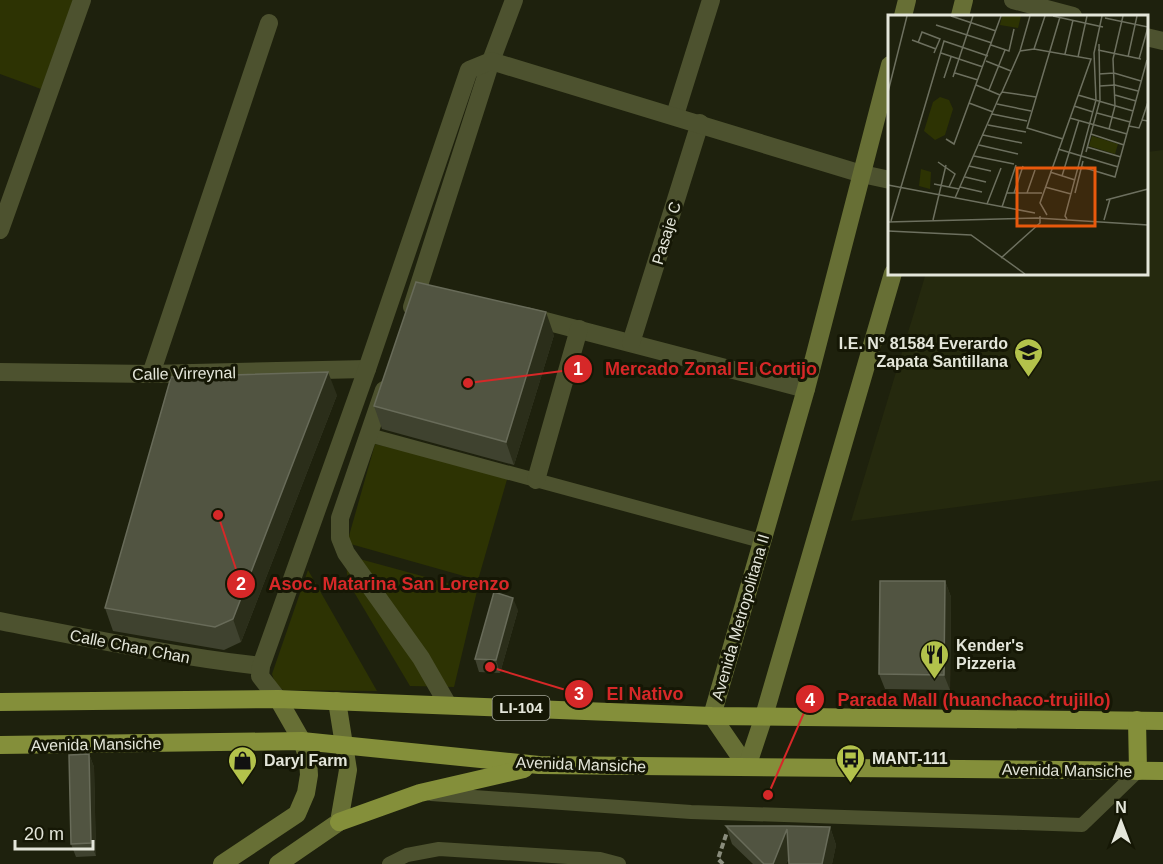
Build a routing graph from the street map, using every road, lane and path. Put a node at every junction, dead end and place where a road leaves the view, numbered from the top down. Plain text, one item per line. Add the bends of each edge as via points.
1 (82, 0) edge
2 (514, 0) edge
3 (711, 0) edge
4 (907, 0) edge
5 (964, 0) edge
6 (1013, 0) edge
7 (903, 15) edge
8 (960, 15) edge
9 (1069, 15) edge
10 (268, 23) dead end
11 (1148, 37) edge
12 (1163, 41) edge
13 (491, 61) junction
14 (888, 73) edge
15 (675, 115) junction
16 (700, 123) junction
17 (862, 174) junction
18 (888, 180) edge
19 (0, 230) edge
20 (893, 274) edge
21 (397, 281) junction
22 (424, 290) junction
23 (510, 312) edge
24 (408, 318) edge
25 (579, 329) junction
26 (631, 343) junction
27 (367, 369) junction
28 (391, 369) edge
29 (0, 372) edge
30 (151, 374) junction
31 (806, 388) junction
32 (369, 435) junction
33 (536, 480) junction
34 (762, 541) junction
35 (0, 621) edge
36 (261, 666) junction
37 (278, 699) junction
38 (337, 701) junction
39 (0, 702) edge
40 (448, 705) junction
41 (712, 717) junction
42 (765, 717) junction
43 (1137, 720) junction
44 (1163, 721) edge
45 (302, 741) junction
46 (0, 745) edge
47 (345, 745) junction
48 (539, 765) junction
49 (747, 767) junction
50 (1138, 771) junction
51 (1163, 771) edge
52 (420, 794) junction
53 (339, 822) junction
54 (222, 864) edge
55 (278, 864) edge
56 (389, 864) edge
57 (619, 864) edge

1 - 19 street
2 - 13 street
3 - 15 street
4 - 7 main road
5 - 8 main road
6 - 9 street
10 - 30 street
11 - 12 street
13 - 15 street
13 - 21 street via 469,70
13 - 22 street
14 - 17 main road, Avenida Metropolitana II
15 - 16 street
16 - 17 street
16 - 26 street, Pasaje C
17 - 18 street
17 - 31 main road, Avenida Metropolitana II
20 - 42 main road
21 - 22 street
21 - 27 street
22 - 24 street
23 - 25 street
25 - 26 street
25 - 33 street
26 - 31 street
27 - 30 street, Calle Virreynal
27 - 36 street
28 - 32 street
29 - 30 street, Calle Virreynal
31 - 34 main road, Avenida Metropolitana II
32 - 33 lane
32 - 40 street via 340,518 340,538 346,553 421,658
33 - 34 lane
34 - 41 main road, Avenida Metropolitana II
35 - 36 street, Calle Chan Chan via 152,651
36 - 37 street via 260,676
37 - 38 highway, LI-104
37 - 39 highway, LI-104
37 - 45 main road
38 - 40 highway, LI-104
38 - 47 main road
40 - 41 highway, LI-104
41 - 42 highway, LI-104
41 - 49 main road, Avenida Metropolitana II
42 - 43 highway, LI-104
42 - 49 main road
43 - 44 highway, LI-104
43 - 50 highway
45 - 46 highway, Avenida Mansiche
45 - 47 highway, Avenida Mansiche
45 - 54 main road via 309,775 297,814
47 - 48 highway, Avenida Mansiche
47 - 53 main road via 348,770
48 - 49 highway, Avenida Mansiche
48 - 52 highway
49 - 50 highway, Avenida Mansiche
50 - 51 highway, Avenida Mansiche
50 - 52 lane via 1082,825 691,812
52 - 53 highway
53 - 55 main road
56 - 57 lane via 407,855 439,849 600,859

